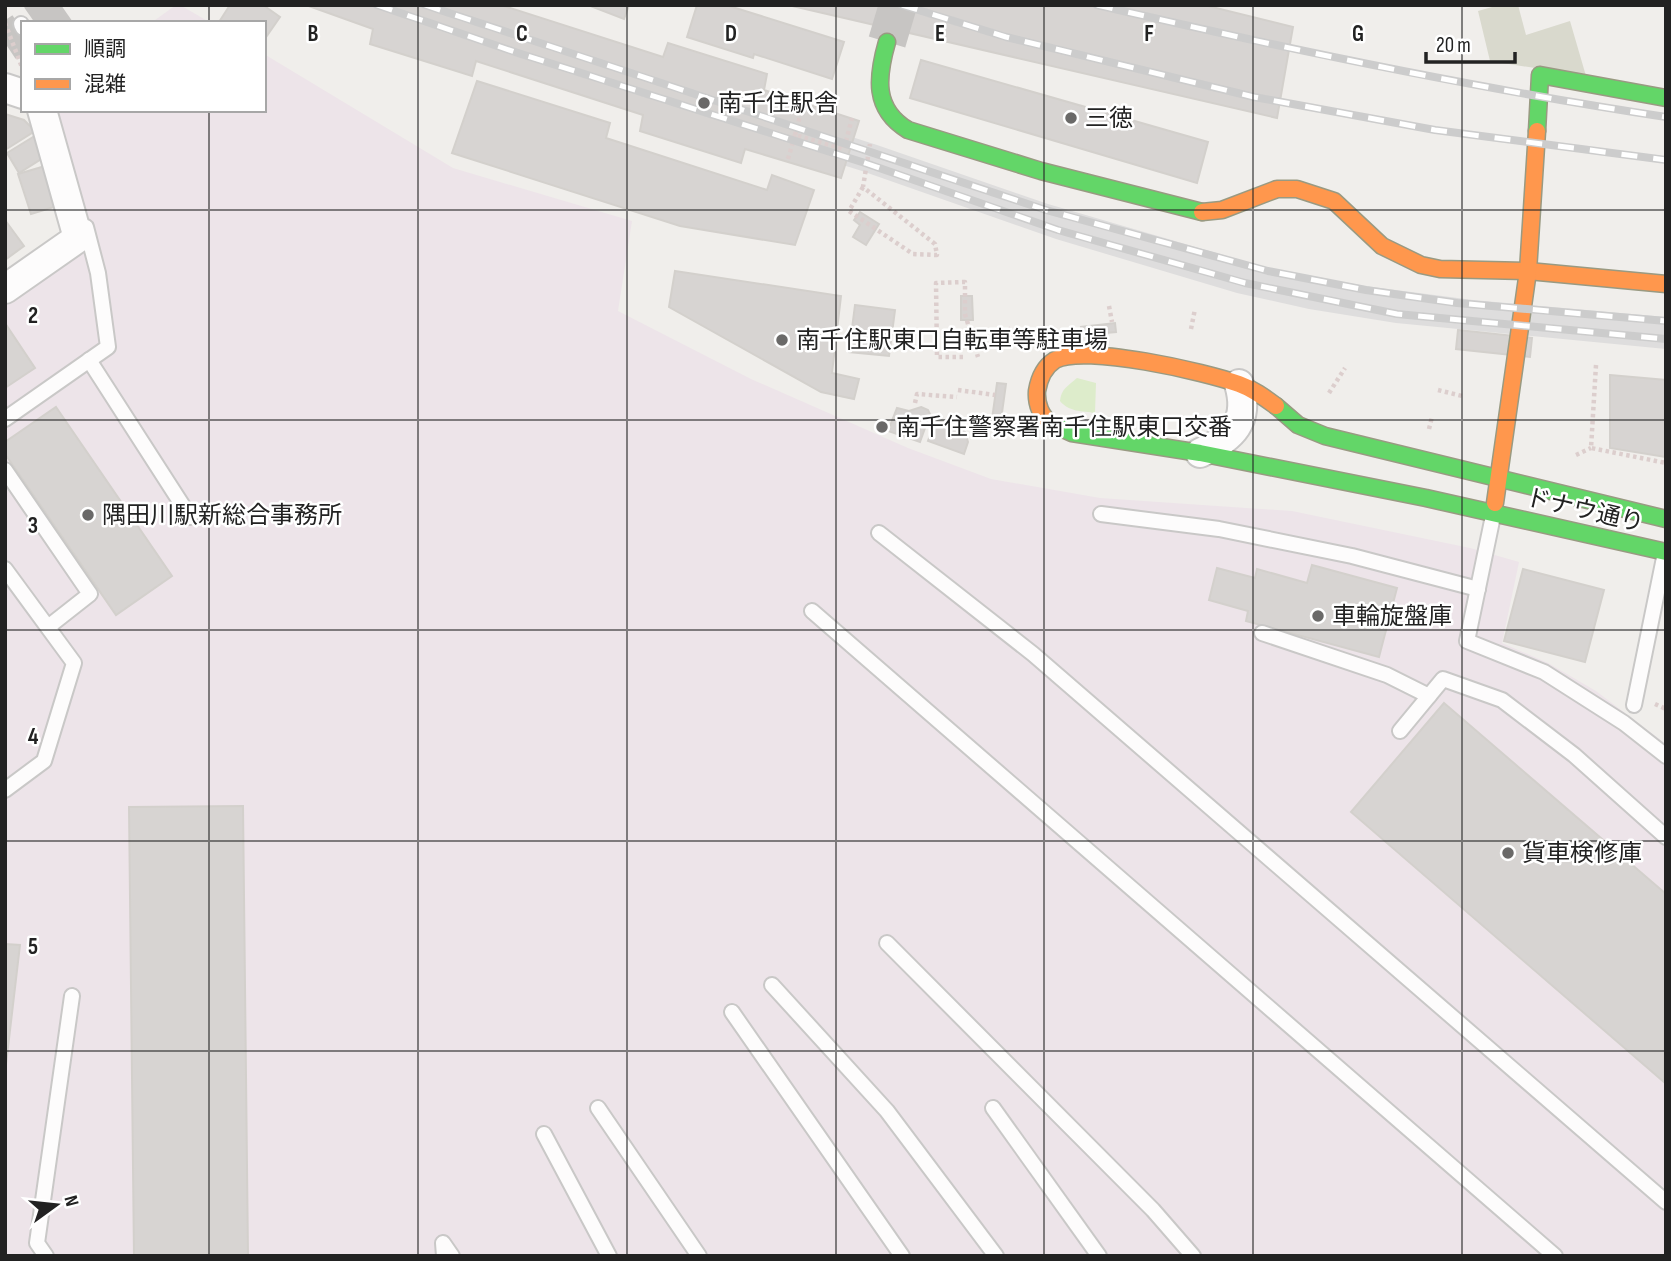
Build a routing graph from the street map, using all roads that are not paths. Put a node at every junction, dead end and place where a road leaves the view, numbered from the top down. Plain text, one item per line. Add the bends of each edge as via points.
1 (887, 42) tunnel mouth
2 (1666, 98) edge
3 (43, 112) edge
4 (55, 112) edge
5 (1528, 271) junction
6 (1666, 284) edge
7 (5, 289) edge
8 (89, 360) junction
9 (1239, 384) junction
10 (5, 419) edge
11 (1200, 453) junction
12 (5, 470) edge
13 (1499, 477) junction
14 (1494, 513) junction
15 (1101, 514) dead end
16 (190, 517) dead end
17 (1666, 519) edge
18 (879, 533) dead end
19 (1666, 552) edge
20 (5, 569) edge
21 (1478, 589) junction
22 (812, 611) dead end
23 (48, 627) junction
24 (1262, 632) dead end
25 (1429, 696) junction
26 (1633, 705) dead end
27 (1401, 730) dead end
28 (1666, 756) edge
29 (5, 790) edge
30 (1666, 837) edge
31 (887, 943) dead end
32 (772, 985) dead end
33 (72, 996) dead end
34 (732, 1012) dead end
35 (598, 1108) dead end
36 (993, 1108) dead end
37 (544, 1134) dead end
38 (1666, 1202) edge
39 (46, 1256) edge
40 (444, 1256) edge
41 (452, 1256) edge
42 (609, 1256) edge
43 (699, 1256) edge
44 (902, 1256) edge
45 (996, 1256) edge
46 (1099, 1256) edge
47 (1193, 1256) edge
48 (1555, 1256) edge

1 - 5 street via 881,75 883,108 897,125 908,130 1198,212 1222,209 1277,189 1297,189 1334,201 1382,246 1421,265 1440,270
2 - 5 street via 1540,75
3 - 7 street via 78,238
4 - 8 lane via 98,273 107,347
5 - 6 street
5 - 13 street
8 - 10 lane
8 - 16 lane
9 - 11 street via 1242,410 1234,431
9 - 11 street, ドナウ通り via 1180,368 1085,354 1052,361 1040,376 1039,410 1059,428
9 - 13 street, ドナウ通り via 1261,394 1298,425 1325,436
11 - 14 street, ドナウ通り
12 - 23 lane via 90,594
13 - 14 street
13 - 17 street, ドナウ通り
14 - 19 street, ドナウ通り
14 - 21 lane
15 - 21 lane via 1219,529 1352,556
18 - 38 lane via 1033,654
19 - 26 lane
20 - 23 lane
21 - 28 lane via 1467,641 1544,672
22 - 48 lane
23 - 29 lane via 74,663 44,761
24 - 25 lane via 1387,675
25 - 27 lane
25 - 30 lane via 1443,678 1502,700 1574,755
31 - 47 lane via 1153,1210
32 - 45 lane via 887,1111
33 - 39 lane via 37,1243
34 - 44 lane
35 - 43 lane
36 - 46 lane
37 - 42 lane
40 - 41 lane via 443,1242

